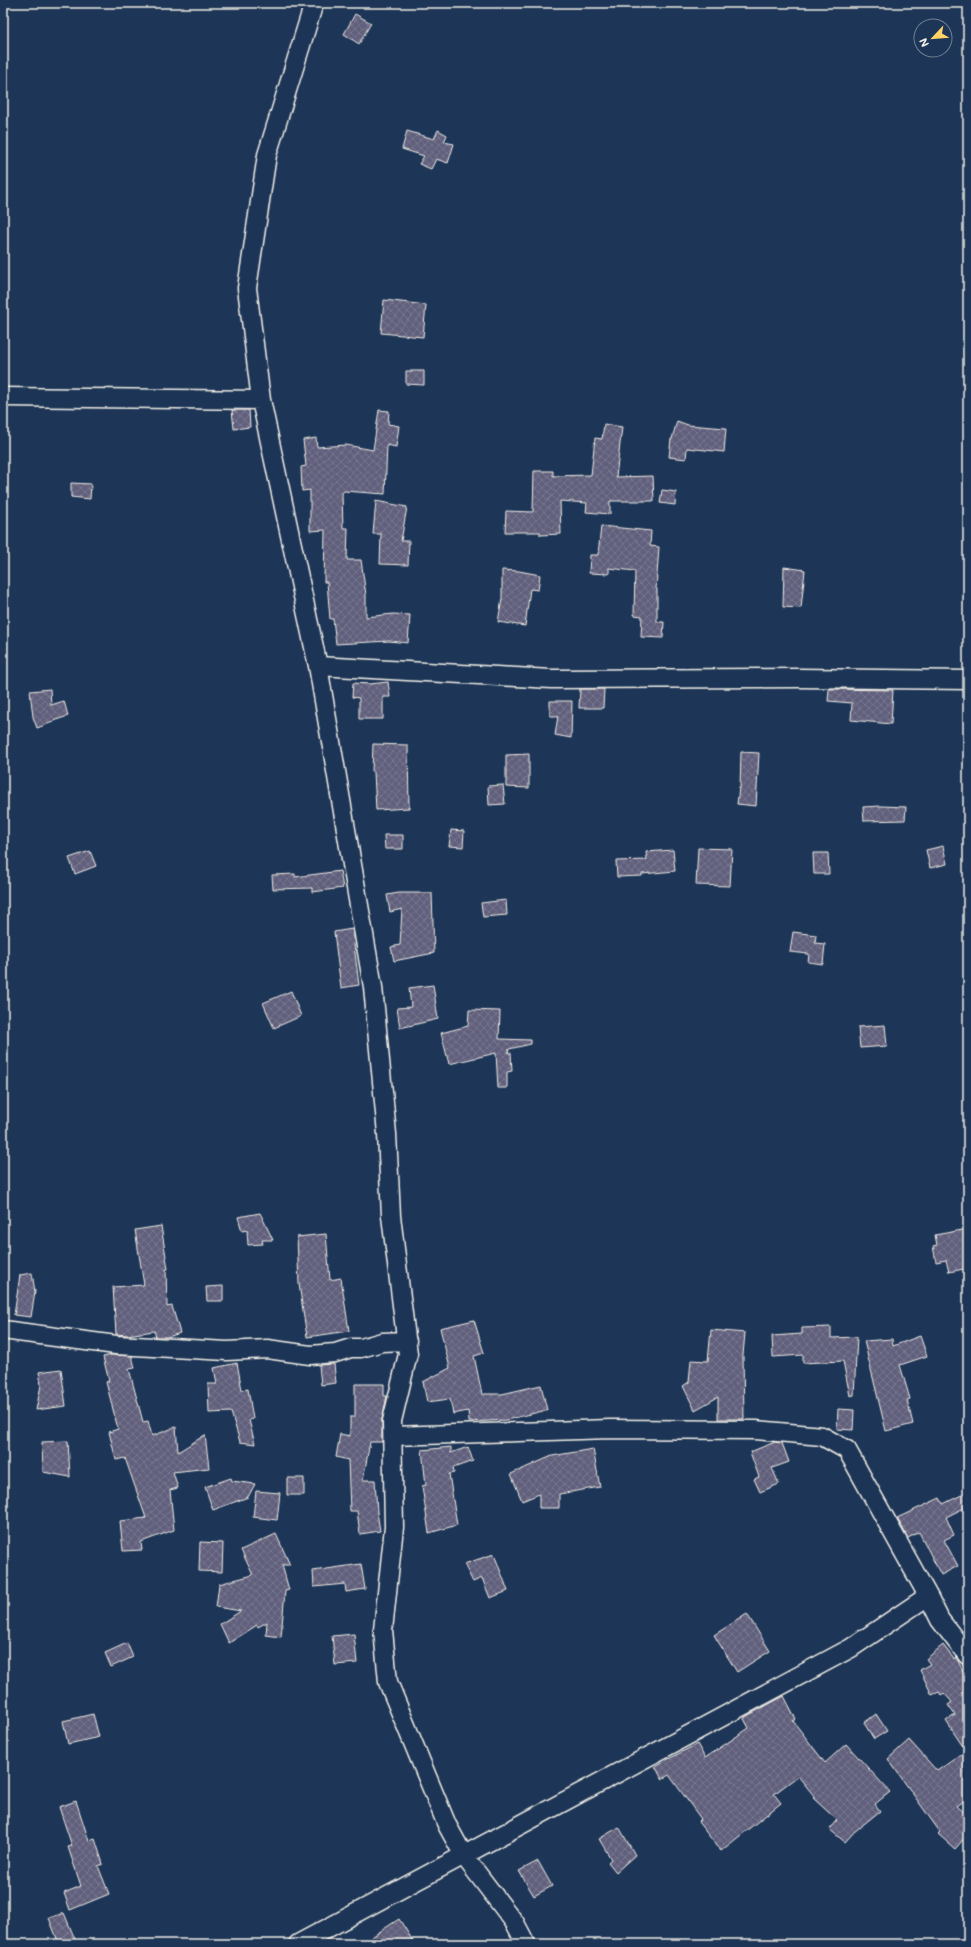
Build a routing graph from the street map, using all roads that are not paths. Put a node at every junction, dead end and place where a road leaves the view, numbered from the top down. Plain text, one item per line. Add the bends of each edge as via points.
1 (314, 3) edge
2 (3, 397) edge
3 (261, 400) junction
4 (318, 666) junction
5 (968, 680) edge
6 (3, 1330) edge
7 (407, 1341) junction
8 (393, 1436) junction
9 (928, 1596) junction
10 (968, 1656) edge
11 (464, 1856) junction
12 (298, 1944) edge
13 (526, 1944) edge

1 - 3 street via 267,155 247,288
2 - 3 street
3 - 4 street
4 - 5 street via 551,679
4 - 7 street via 373,987 387,1134 391,1216
6 - 7 street via 116,1344 228,1351 267,1350 310,1355 334,1353 382,1342
7 - 8 street via 408,1354 392,1421
8 - 9 street via 610,1429 756,1430 822,1436 847,1450
8 - 11 street via 394,1527 383,1630 388,1682 447,1825
9 - 10 street via 940,1620
9 - 11 street via 850,1648
11 - 12 street
11 - 13 street via 515,1923

